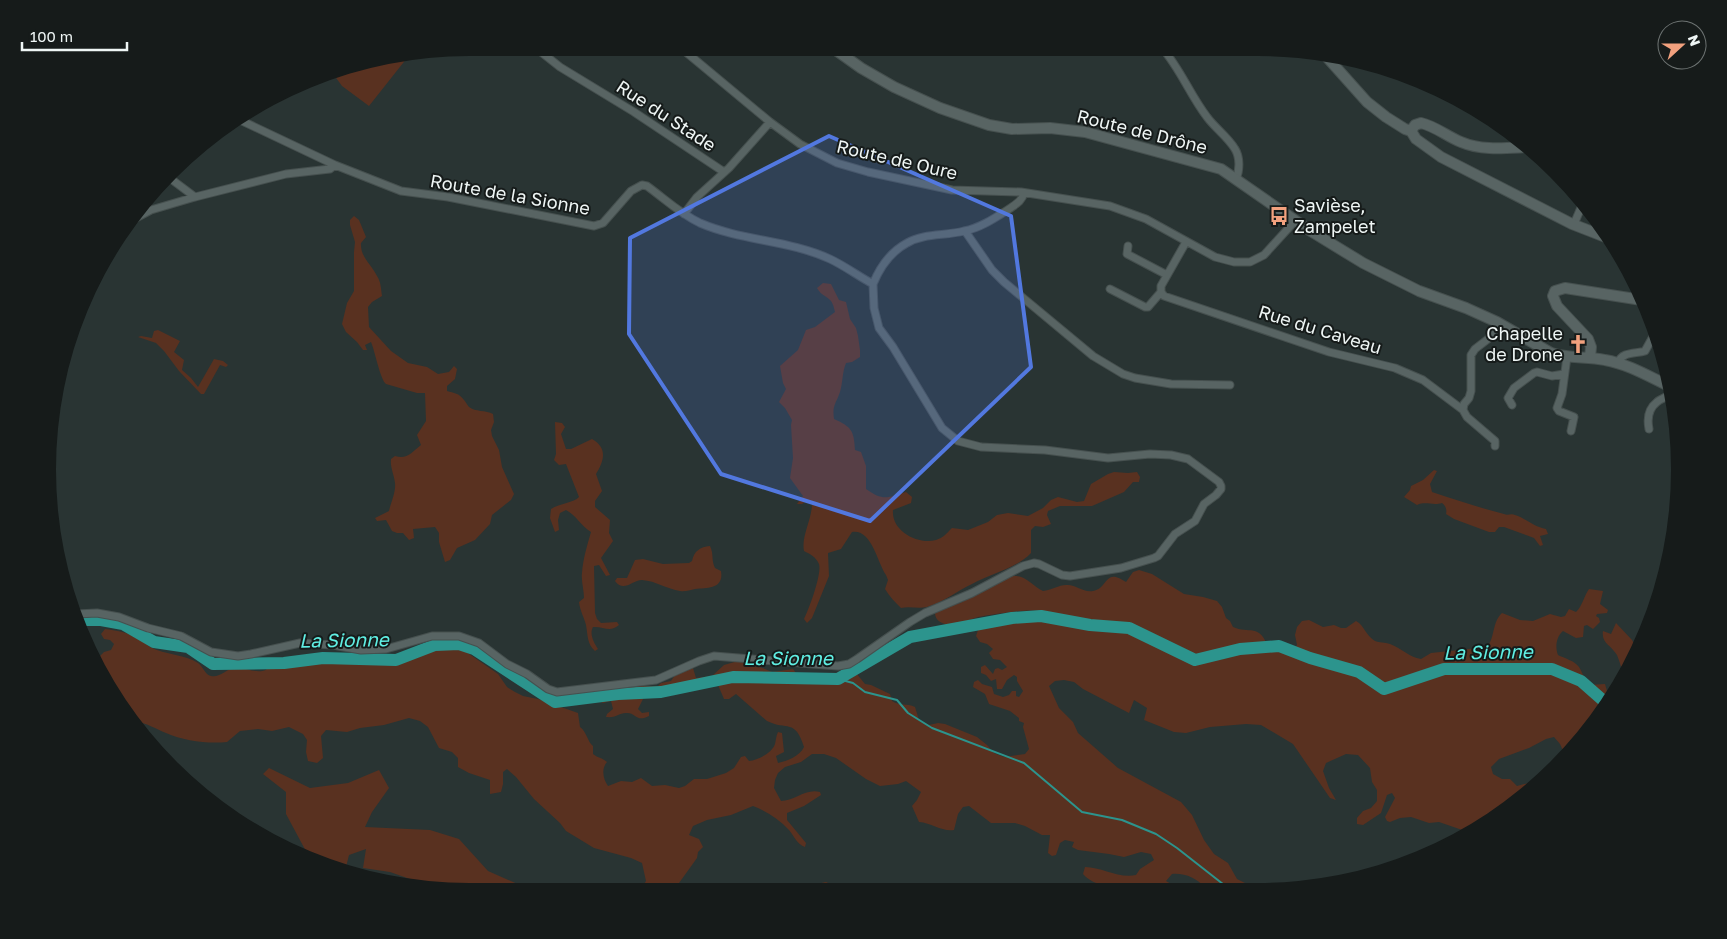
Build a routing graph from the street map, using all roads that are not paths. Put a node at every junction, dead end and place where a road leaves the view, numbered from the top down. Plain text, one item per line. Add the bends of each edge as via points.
1 (546, 56) edge
2 (691, 56) edge
3 (844, 56) edge
4 (1169, 56) edge
5 (1332, 63) edge
6 (770, 122) junction
7 (246, 123) edge
8 (1412, 131) junction
9 (1516, 147) edge
10 (335, 165) junction
11 (724, 172) junction
12 (1236, 178) junction
13 (174, 181) edge
14 (1024, 193) junction
15 (196, 197) junction
16 (1579, 211) edge
17 (147, 212) edge
18 (684, 214) junction
19 (1295, 220) junction
20 (1574, 224) junction
21 (965, 231) junction
22 (1596, 233) edge
23 (1186, 242) junction
24 (1128, 246) dead end
25 (1167, 275) junction
26 (873, 284) junction
27 (1110, 289) dead end
28 (1161, 292) junction
29 (1633, 299) edge
30 (1497, 322) junction
31 (1650, 341) edge
32 (1567, 357) junction
33 (1590, 358) junction
34 (1618, 363) junction
35 (1564, 374) junction
36 (1662, 383) edge
37 (1230, 385) dead end
38 (1664, 398) edge
39 (1512, 405) dead end
40 (1463, 410) junction
41 (1649, 429) dead end
42 (1571, 431) dead end
43 (1495, 446) dead end
44 (82, 614) edge

1 - 11 street, Rue du Stade
2 - 6 street, Route de Oure
3 - 12 street, Route de Drône via 894,87 972,120 1001,128 1085,132 1201,162
4 - 12 street via 1207,118 1234,147 1239,170
5 - 8 street via 1366,102
6 - 11 street, Rue du Stade
6 - 14 street, Route de Oure via 800,144 838,164 952,190
7 - 10 street, Route de la Sionne
8 - 9 street via 1421,123 1472,146
8 - 20 street via 1416,139 1446,160
10 - 15 street via 330,169 286,174
10 - 18 street, Route de la Sionne via 401,191 594,226 603,223 631,190 642,184
11 - 18 street via 706,187
12 - 19 street, Route de Drône
13 - 15 street
14 - 21 street via 1021,200 1007,210
14 - 23 street, Route de Oure via 1115,207 1150,220
15 - 17 street
16 - 20 street
18 - 26 street, Route de la Sionne via 722,231 830,259
19 - 23 street, Route de Oure via 1264,255 1250,262 1220,259
19 - 30 street, Route de Drône via 1392,279
20 - 22 street
21 - 26 street via 909,242 888,258
21 - 37 street via 1004,282 1104,363 1123,374 1153,382
23 - 25 street
24 - 25 street via 1127,254
25 - 28 street
26 - 44 street via 879,328 938,422 958,441 981,447 1046,450 1108,458 1171,455 1193,462 1218,482 1221,489 1204,504 1195,520 1175,534 1154,558 1121,568 1070,576 1039,564 1028,564 925,613 857,659 838,666 714,656 656,680 557,692 507,664 479,643 459,636 432,636 386,649 360,650 300,643 238,656 211,652 181,636 119,617
27 - 28 street via 1145,307
28 - 40 street, Rue du Caveau via 1169,298 1329,352 1396,368 1423,380
29 - 33 street via 1565,288 1555,291 1553,296 1557,306 1589,341
30 - 32 street, Route de Drône via 1543,349
30 - 40 street via 1488,339 1471,355 1471,391
31 - 34 street via 1645,351 1623,356
32 - 33 street, Route de Drône
32 - 35 street
33 - 34 street, Route de Drône
34 - 36 street, Route de Drône
35 - 39 street via 1534,373 1511,392 1508,398
35 - 42 street via 1557,408 1574,417
38 - 41 street via 1656,402 1650,411
40 - 43 street, Rue du Caveau via 1495,441

